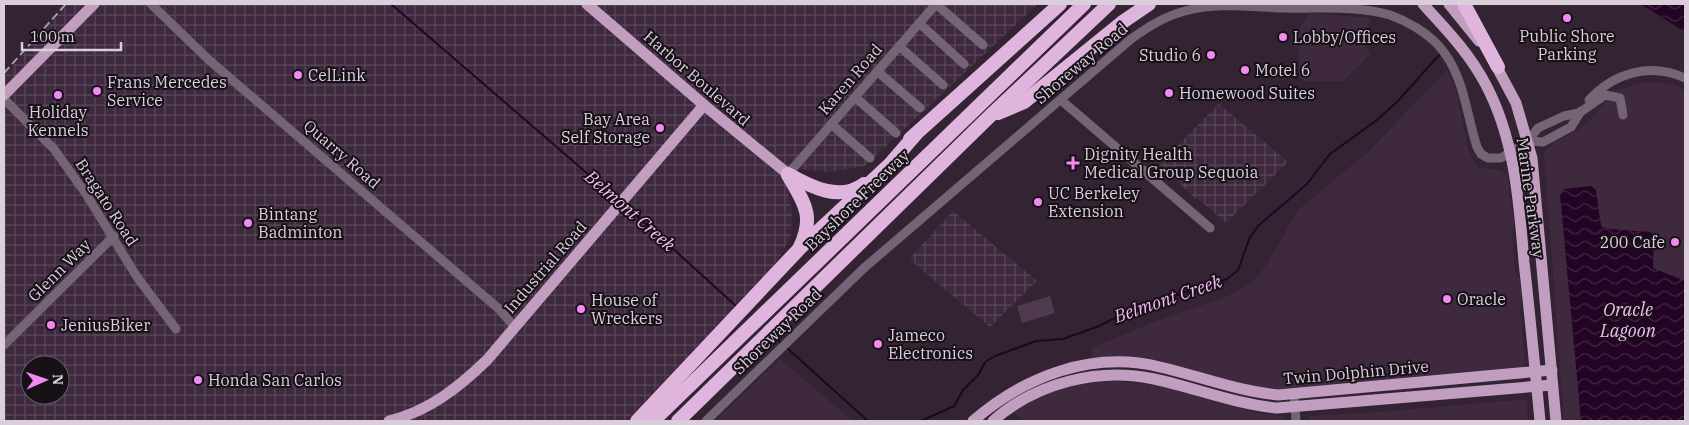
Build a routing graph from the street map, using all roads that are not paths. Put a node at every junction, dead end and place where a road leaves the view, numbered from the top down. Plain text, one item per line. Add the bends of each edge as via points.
1 (94, 4) edge
2 (151, 4) edge
3 (587, 4) edge
4 (936, 4) edge
5 (1084, 4) edge
6 (1109, 4) edge
7 (1149, 4) edge
8 (1423, 4) edge
9 (1449, 4) edge
10 (1464, 4) edge
11 (1058, 5) edge
12 (919, 23) junction
13 (983, 45) dead end
14 (899, 46) junction
15 (964, 64) dead end
16 (1498, 67) junction
17 (877, 70) junction
18 (1685, 78) edge
19 (943, 85) dead end
20 (4, 95) edge
21 (855, 97) junction
22 (4, 99) edge
23 (1060, 100) junction
24 (704, 105) junction
25 (920, 108) dead end
26 (1580, 113) junction
27 (1623, 115) dead end
28 (990, 116) junction
29 (831, 124) junction
30 (896, 133) dead end
31 (916, 134) junction
32 (1528, 141) junction
33 (1511, 154) junction
34 (870, 158) dead end
35 (788, 174) junction
36 (1210, 228) dead end
37 (114, 236) junction
38 (800, 248) junction
39 (514, 326) junction
40 (176, 329) dead end
41 (4, 345) edge
42 (1552, 370) junction
43 (1535, 372) junction
44 (1552, 385) junction
45 (1536, 386) junction
46 (1294, 395) junction
47 (1295, 408) junction
48 (389, 421) edge
49 (637, 421) edge
50 (653, 421) edge
51 (678, 421) edge
52 (706, 421) edge
53 (973, 421) edge
54 (993, 421) edge
55 (1296, 421) edge
56 (1540, 421) edge
57 (1556, 421) edge

1 - 20 main road
2 - 39 street, Quarry Road via 209,60 499,309
3 - 24 main road, Harbor Boulevard
4 - 12 street, Karen Road
4 - 13 street
5 - 50 highway, Bayshore Freeway
6 - 28 highway, Bayshore Freeway
7 - 28 highway via 1128,17 1024,102
8 - 33 main road, Marine Parkway via 1480,74 1497,109
9 - 16 main road, Marine Parkway
10 - 16 highway
11 - 31 highway
12 - 14 street, Karen Road
12 - 15 street
14 - 17 street, Karen Road
14 - 19 street
16 - 32 main road, Marine Parkway via 1516,103
17 - 21 street, Karen Road
17 - 25 street
18 - 26 street via 1654,71 1623,74 1598,90
21 - 29 street, Karen Road
21 - 30 street
22 - 37 street, Bragato Road via 54,148
23 - 33 street, Shoreway Road via 1147,28 1186,10 1229,7 1371,11 1409,23 1439,46 1458,75 1479,151 1493,159
23 - 36 street
23 - 52 street, Shoreway Road via 864,268
24 - 35 main road, Harbor Boulevard
24 - 39 main road, Industrial Road
26 - 27 street via 1598,98 1611,95 1620,98
26 - 32 street via 1564,116 1538,128
26 - 32 street via 1571,127 1543,142
28 - 51 highway, Bayshore Freeway
29 - 34 street
29 - 35 street, Karen Road
31 - 35 highway via 867,181 853,190 827,192
31 - 38 highway via 890,164
32 - 33 street
32 - 42 main road, Marine Parkway
33 - 43 main road, Marine Parkway
35 - 38 highway via 807,211 807,229
37 - 40 street, Bragato Road via 137,277
37 - 41 street, Glenn Way
38 - 49 highway
39 - 48 main road, Industrial Road via 487,360 455,390 418,412
42 - 43 main road, Twin Dolphin Drive
42 - 44 main road, Marine Parkway
43 - 45 main road, Marine Parkway
43 - 46 main road, Twin Dolphin Drive
44 - 45 main road, Twin Dolphin Drive
44 - 57 main road, Marine Parkway
45 - 47 main road, Twin Dolphin Drive
45 - 56 main road, Marine Parkway
46 - 47 street
46 - 53 main road, Twin Dolphin Drive via 1243,390 1143,364 1097,363 1051,373 1029,382 1010,392
47 - 54 main road, Twin Dolphin Drive via 1240,403 1141,376 1098,376 1055,385 1034,394
47 - 55 street

